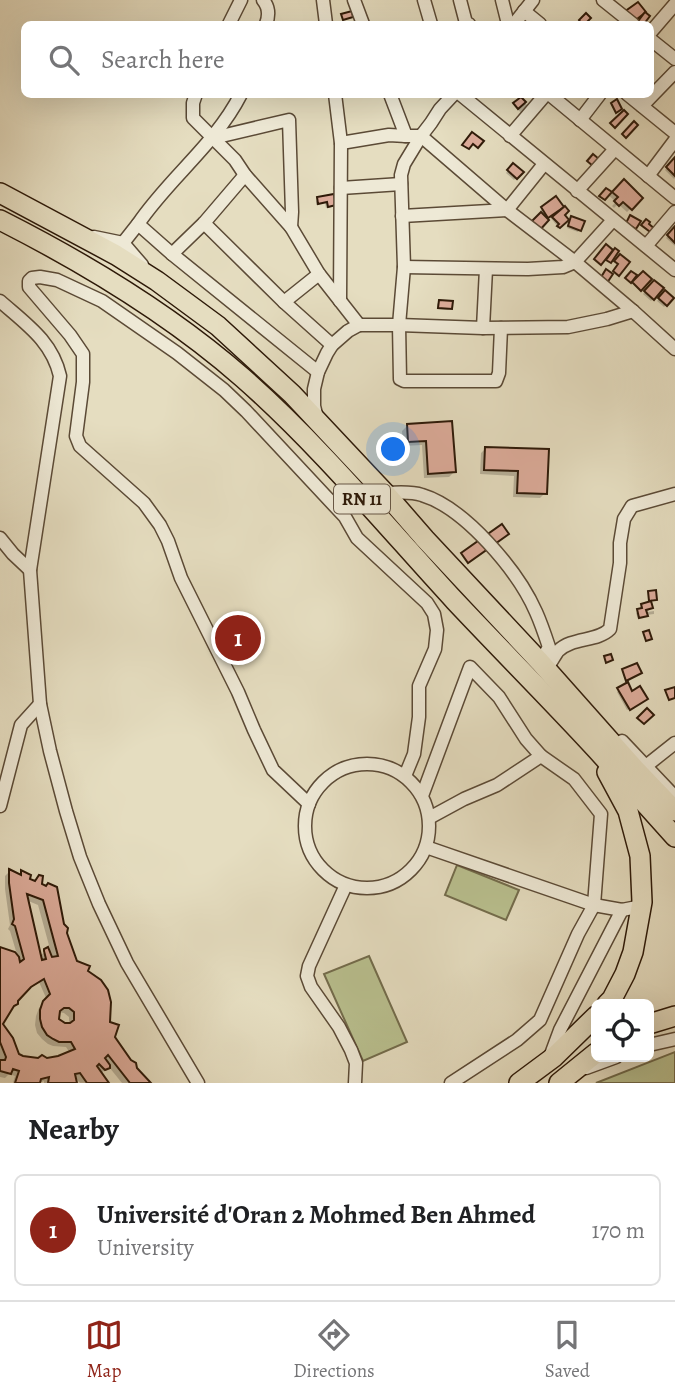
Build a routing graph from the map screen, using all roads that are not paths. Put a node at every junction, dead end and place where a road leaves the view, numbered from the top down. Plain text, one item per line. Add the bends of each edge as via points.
1 (241, 0) edge
2 (263, 0) edge
3 (323, 0) edge
4 (354, 0) edge
5 (424, 0) edge
6 (460, 0) edge
7 (502, 0) edge
8 (533, 0) edge
9 (603, 0) edge
10 (675, 4) edge
11 (524, 12) junction
12 (230, 21) edge
13 (266, 21) edge
14 (326, 21) edge
15 (362, 21) edge
16 (430, 21) edge
17 (464, 21) edge
18 (507, 21) edge
19 (516, 21) edge
20 (536, 21) edge
21 (629, 21) edge
22 (654, 28) edge
23 (654, 42) edge
24 (675, 59) edge
25 (675, 72) edge
26 (654, 94) edge
27 (195, 98) edge
28 (242, 98) edge
29 (335, 98) edge
30 (392, 98) edge
31 (436, 98) edge
32 (450, 98) edge
33 (465, 98) edge
34 (544, 98) edge
35 (553, 98) edge
36 (597, 98) edge
37 (632, 98) edge
38 (650, 98) edge
39 (642, 106) junction
40 (440, 109) junction
41 (580, 120) junction
42 (675, 133) edge
43 (406, 136) junction
44 (421, 136) junction
45 (510, 136) junction
46 (213, 138) junction
47 (675, 140) edge
48 (341, 143) junction
49 (615, 149) junction
50 (544, 164) junction
51 (245, 175) junction
52 (648, 176) junction
53 (401, 184) junction
54 (341, 188) junction
55 (577, 191) junction
56 (0, 193) edge
57 (675, 198) edge
58 (507, 210) junction
59 (675, 212) edge
60 (402, 216) junction
61 (0, 220) edge
62 (613, 220) junction
63 (204, 223) junction
64 (138, 224) junction
65 (291, 227) junction
66 (79, 236) junction
67 (123, 243) junction
68 (646, 246) junction
69 (172, 254) junction
70 (575, 262) junction
71 (404, 267) junction
72 (486, 269) junction
73 (675, 270) edge
74 (319, 274) junction
75 (157, 281) junction
76 (0, 301) edge
77 (340, 301) junction
78 (284, 302) junction
79 (634, 311) junction
80 (399, 324) junction
81 (359, 325) junction
82 (483, 328) junction
83 (501, 328) junction
84 (332, 345) junction
85 (675, 349) edge
86 (317, 377) junction
87 (292, 394) junction
88 (318, 423) junction
89 (384, 493) junction
90 (675, 494) edge
91 (0, 538) edge
92 (30, 570) junction
93 (545, 664) junction
94 (40, 704) junction
95 (675, 743) edge
96 (596, 749) junction
97 (541, 756) junction
98 (646, 766) junction
99 (4, 776) edge
100 (405, 776) junction
101 (422, 796) junction
102 (675, 797) edge
103 (309, 804) junction
104 (0, 806) edge
105 (675, 811) edge
106 (429, 818) junction
107 (675, 837) edge
108 (426, 847) junction
109 (346, 885) junction
110 (594, 905) junction
111 (642, 906) junction
112 (622, 910) junction
113 (612, 999) edge
114 (675, 1016) edge
115 (591, 1021) edge
116 (654, 1022) edge
117 (675, 1038) edge
118 (654, 1044) edge
119 (591, 1057) edge
120 (550, 1060) junction
121 (604, 1062) edge
122 (564, 1079) edge
123 (198, 1083) edge
124 (355, 1083) edge
125 (451, 1083) edge
126 (519, 1083) edge

1 - 12 street
2 - 13 street
3 - 14 street
4 - 15 street
5 - 16 street
6 - 17 street
7 - 18 street
8 - 11 street
9 - 21 street
10 - 22 street
11 - 19 street
11 - 20 street
23 - 24 street
25 - 26 street
27 - 46 street via 192,118
28 - 46 street
29 - 48 street
30 - 43 street
31 - 40 street
32 - 40 street
33 - 45 street
34 - 45 street
35 - 41 street
36 - 41 street
37 - 39 street
38 - 39 street
39 - 42 street
40 - 44 street
41 - 49 street
43 - 44 street
43 - 48 street
44 - 53 street via 404,164
44 - 58 street
45 - 50 street
46 - 51 street
46 - 64 street
46 - 65 street via 289,120
47 - 52 street
48 - 54 street
49 - 52 street
49 - 55 street
50 - 55 street
50 - 58 street
51 - 63 street
51 - 65 street
52 - 57 street
53 - 54 street
53 - 60 street
54 - 77 street
55 - 62 street
56 - 66 highway, RN 11
58 - 60 street
58 - 70 street
59 - 68 street
60 - 71 street
61 - 96 highway, RN 11 via 137,297 243,378 284,416
62 - 68 street
62 - 70 street
63 - 69 street
63 - 78 street
64 - 67 street
64 - 69 street
65 - 74 street
66 - 67 street
66 - 75 highway, RN 11
67 - 75 street
68 - 73 street
69 - 86 street
70 - 72 street via 553,269
70 - 79 street
71 - 72 street
71 - 80 street
72 - 82 street
74 - 77 street
74 - 78 street
75 - 87 highway, RN 11 via 218,326
76 - 92 street via 48,346 60,376
77 - 81 street
78 - 84 street
79 - 83 street via 568,327
79 - 85 street
80 - 81 street
80 - 82 street
80 - 83 street via 400,380 404,382 496,382
81 - 84 street
82 - 83 street
84 - 86 street
86 - 87 street
86 - 88 street via 314,406
87 - 88 highway, RN 11
88 - 89 highway, RN 11
89 - 93 highway, RN 11
89 - 93 street via 421,494 479,533 536,611 549,647
90 - 93 street via 632,506 624,519 610,629 559,650
91 - 92 street
92 - 94 street
93 - 98 street
93 - 105 highway, RN 11
94 - 99 street via 21,724
94 - 123 street via 65,811 99,904 127,963
95 - 98 street
96 - 107 highway, RN 11
96 - 111 highway via 628,811 640,856
97 - 101 street via 499,697 470,667
97 - 106 street via 498,785
97 - 110 street via 574,779 601,814
98 - 102 street
99 - 104 street
100 - 101 street
100 - 103 street via 388,766 349,766 332,774
100 - 103 street via 414,754 419,686 435,649 437,630 428,603 357,538 345,517 224,390 102,300 57,280 32,278 29,287 83,354 76,436 80,446 144,503 160,524 181,578 274,770
101 - 106 street
103 - 109 street via 307,843 315,861
106 - 108 street
108 - 109 street via 402,878 365,889
108 - 110 street
109 - 124 street via 307,976 351,1050
110 - 112 street
110 - 125 street via 540,1020
111 - 112 street
111 - 113 highway via 633,952
112 - 120 street via 560,1030
114 - 116 highway
115 - 120 highway
117 - 118 street
119 - 122 highway
120 - 126 highway
121 - 122 street

